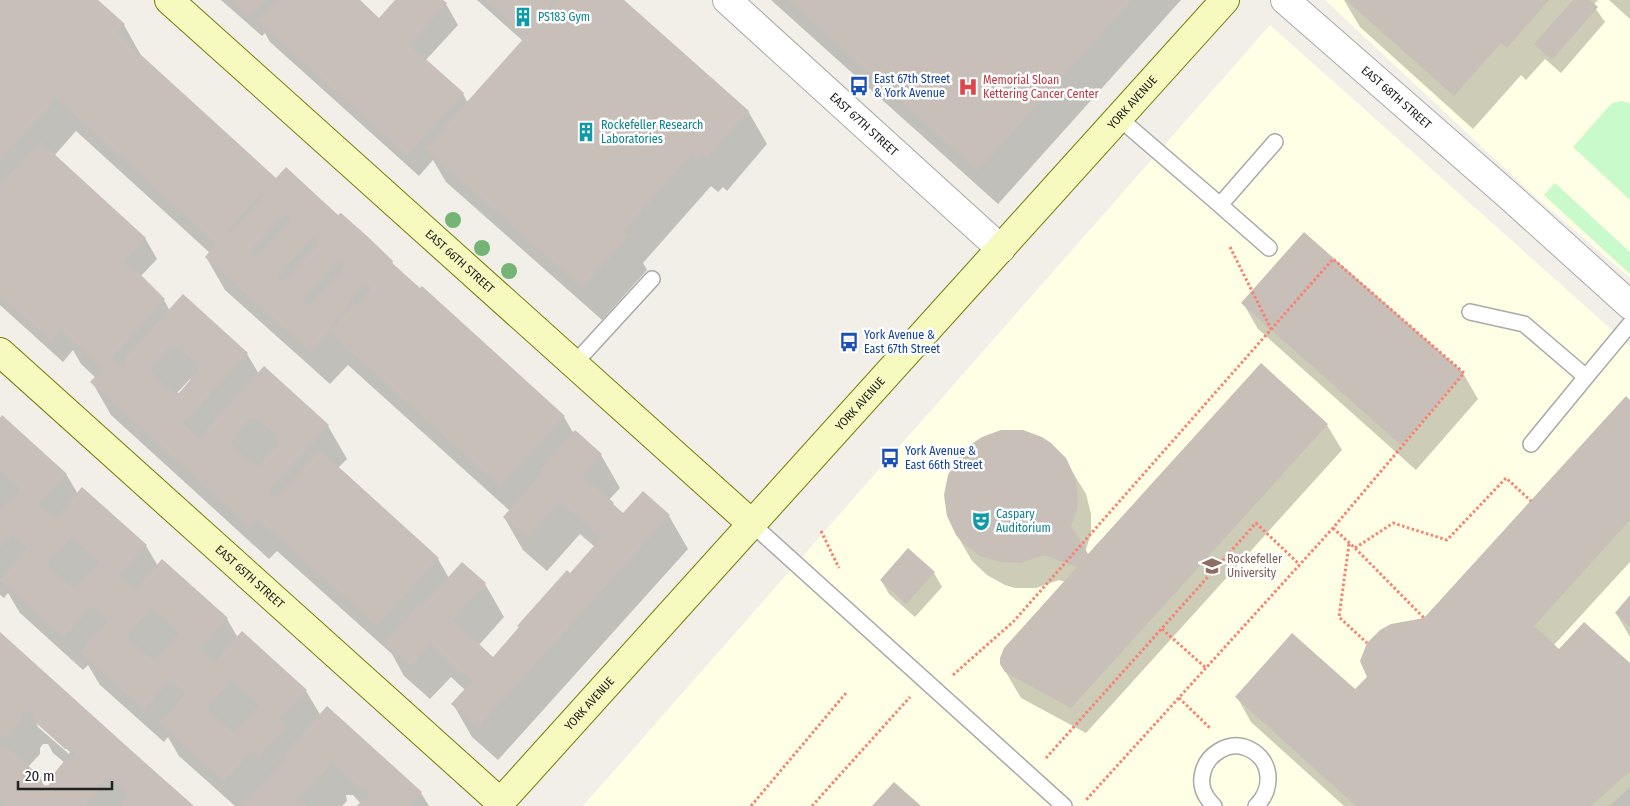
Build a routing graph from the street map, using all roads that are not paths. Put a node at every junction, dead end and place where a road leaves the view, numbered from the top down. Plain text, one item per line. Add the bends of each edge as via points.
1 (169, 0) edge
2 (727, 0) edge
3 (1225, 0) edge
4 (1285, 0) edge
5 (1119, 118) junction
6 (1275, 142) dead end
7 (1220, 205) junction
8 (1001, 248) junction
9 (1269, 248) dead end
10 (652, 280) dead end
11 (1630, 305) edge
12 (1470, 312) dead end
13 (1630, 324) edge
14 (0, 352) edge
15 (574, 364) junction
16 (1586, 377) junction
17 (1531, 444) dead end
18 (752, 524) junction
19 (1206, 803) edge
20 (499, 804) edge
21 (1064, 806) edge
22 (1256, 806) edge

1 - 15 street, EAST 66TH STREET
2 - 8 street, EAST 67TH STREET
3 - 5 street, YORK AVENUE
4 - 11 street, EAST 68TH STREET
5 - 7 lane
5 - 8 street, YORK AVENUE
6 - 7 lane
7 - 9 lane
8 - 18 street, YORK AVENUE
10 - 15 lane
12 - 16 lane via 1524,324
13 - 16 lane
14 - 20 street, EAST 65TH STREET
15 - 18 street, EAST 66TH STREET
16 - 17 lane
18 - 20 street, YORK AVENUE
18 - 21 lane
19 - 22 lane via 1200,781 1204,764 1217,751 1243,747 1263,760 1269,780 1267,791

